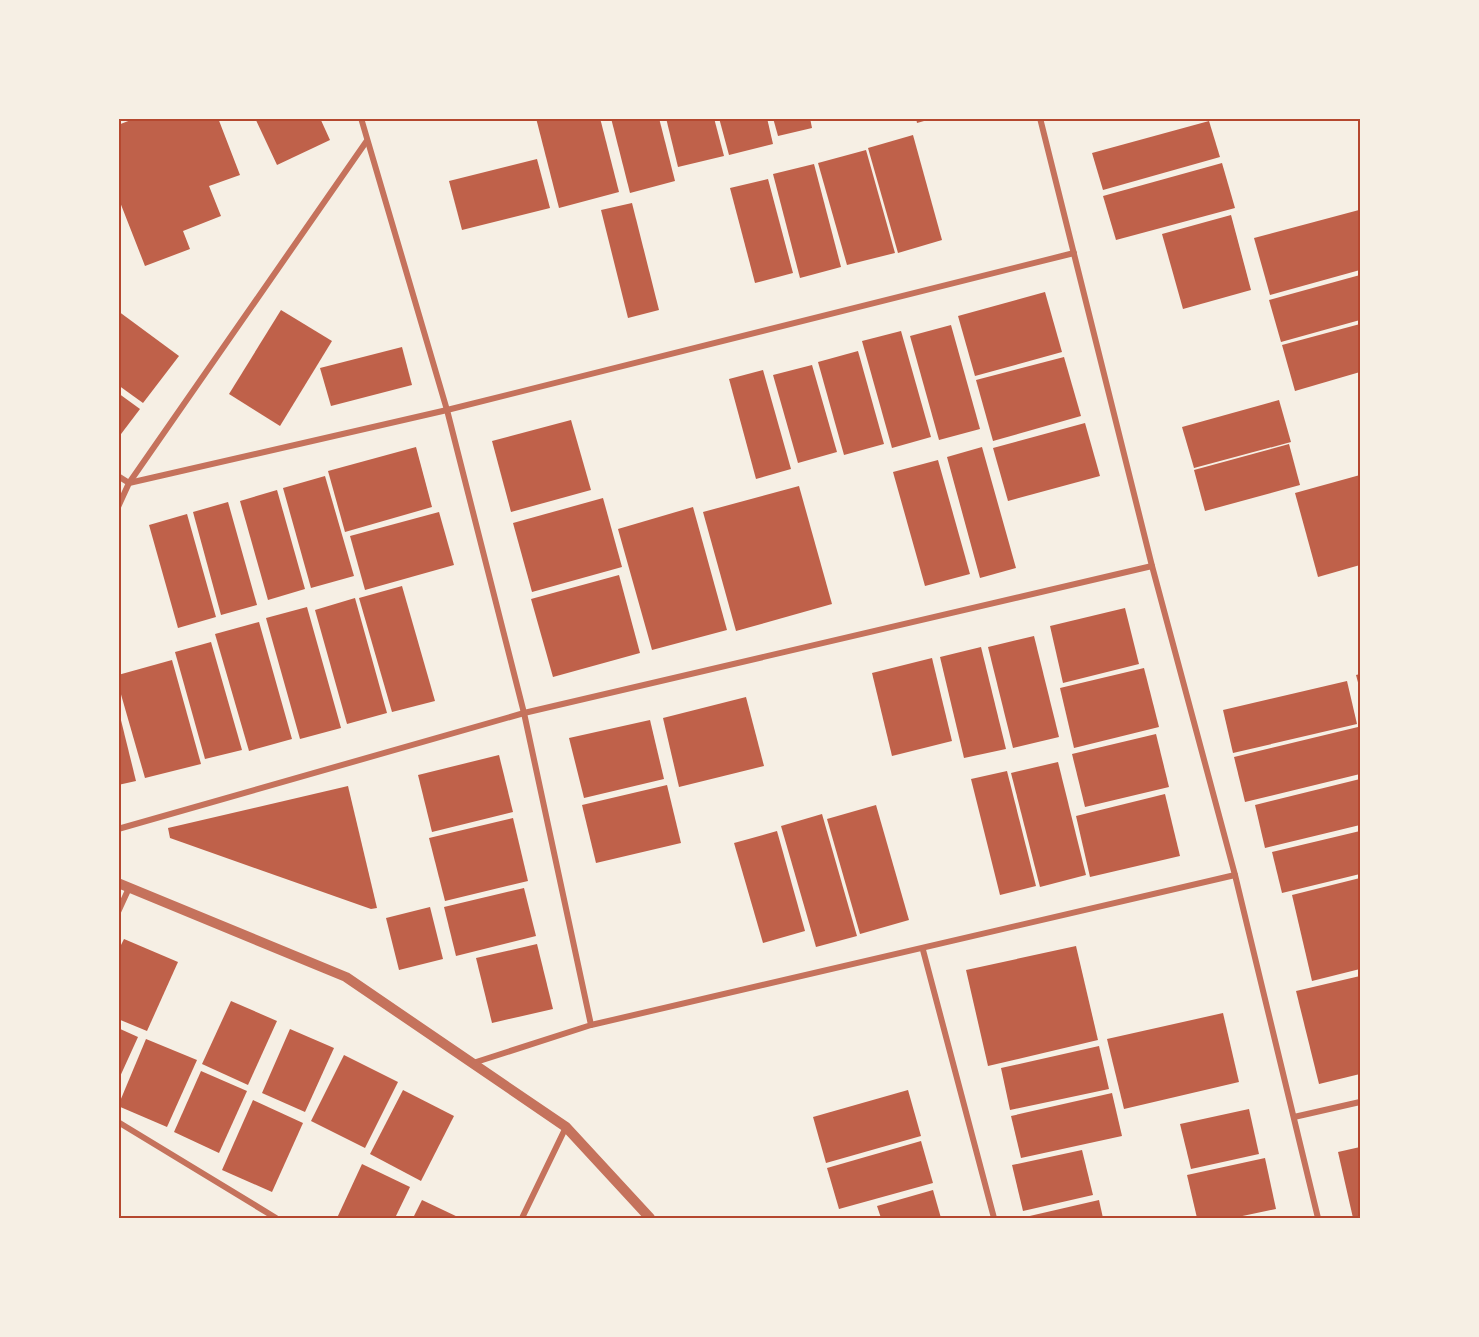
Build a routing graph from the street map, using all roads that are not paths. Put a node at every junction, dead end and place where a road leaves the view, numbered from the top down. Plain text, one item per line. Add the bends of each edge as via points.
1 (360, 118) edge
2 (1041, 118) edge
3 (366, 142) junction
4 (1074, 253) junction
5 (447, 410) junction
6 (118, 476) edge
7 (129, 483) junction
8 (118, 507) edge
9 (1152, 566) junction
10 (524, 712) junction
11 (118, 829) edge
12 (1235, 875) junction
13 (118, 883) edge
14 (129, 888) junction
15 (118, 912) edge
16 (923, 950) junction
17 (591, 1025) junction
18 (472, 1064) junction
19 (1360, 1102) edge
20 (1294, 1117) junction
21 (118, 1122) edge
22 (566, 1127) junction
23 (276, 1218) edge
24 (522, 1218) edge
25 (650, 1218) edge
26 (994, 1218) edge
27 (1318, 1218) edge

1 - 3 street
2 - 4 street
3 - 5 street
3 - 7 street
4 - 5 street
4 - 9 street
5 - 7 street
5 - 10 street
6 - 7 street
7 - 8 street
9 - 10 street
9 - 12 street
10 - 11 street
10 - 17 street
12 - 16 street
12 - 20 street
13 - 14 street
14 - 15 street
14 - 18 street via 346,977
16 - 17 street
16 - 26 street
17 - 18 street
18 - 22 street
19 - 20 street
20 - 27 street
21 - 23 street
22 - 24 street
22 - 25 street

